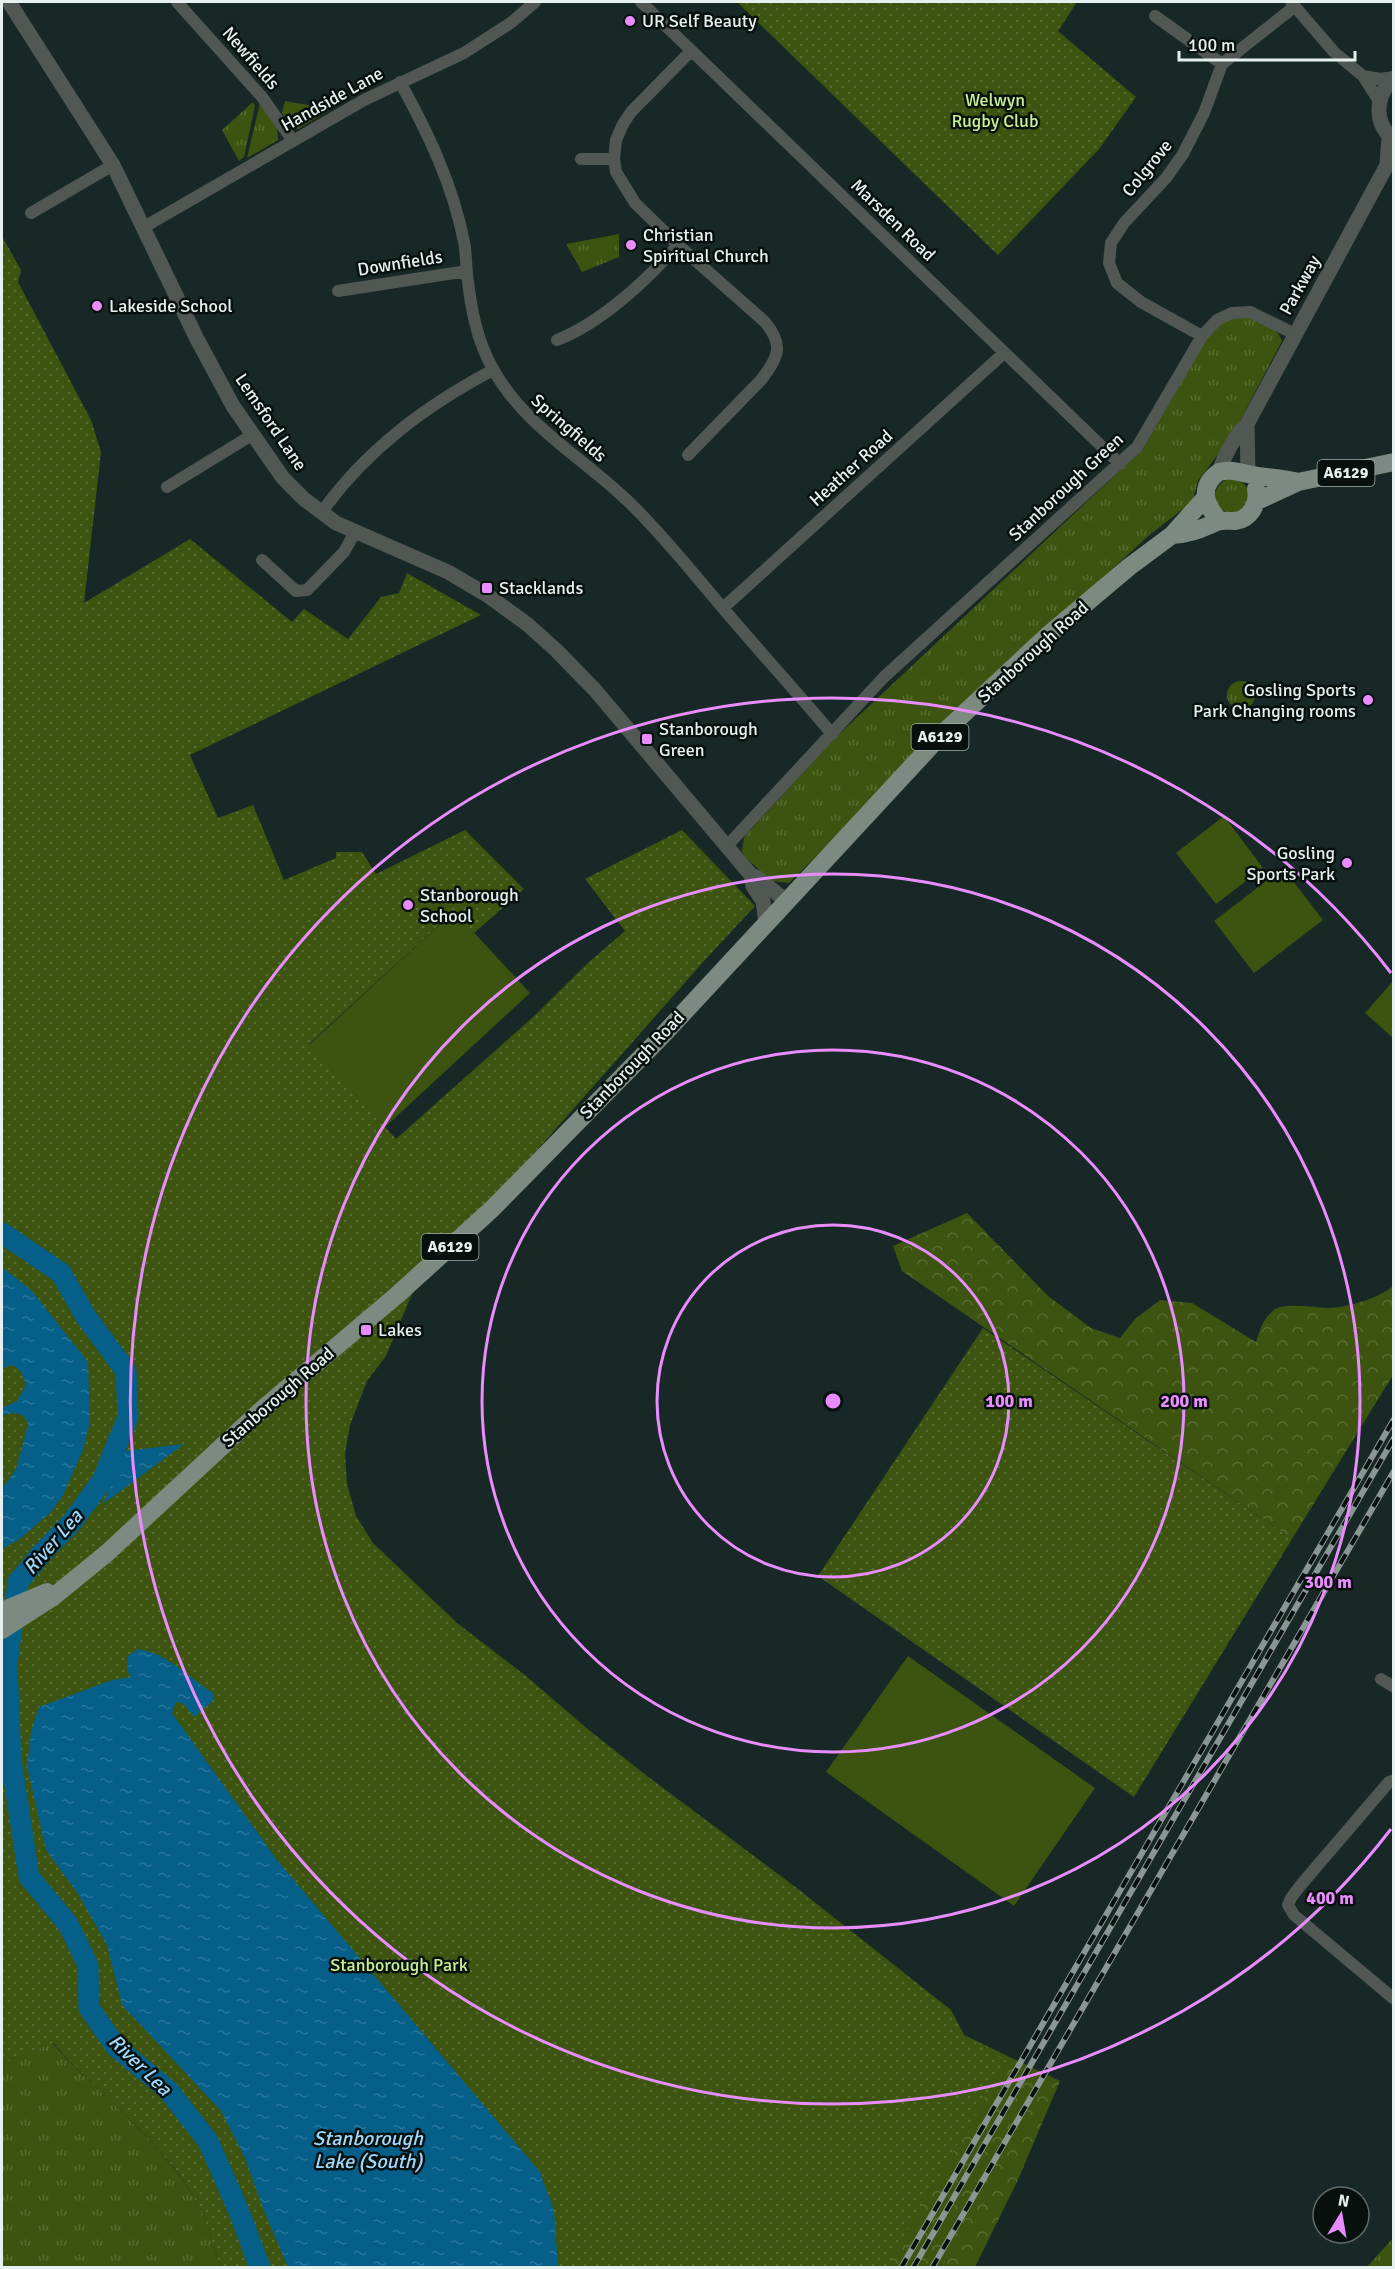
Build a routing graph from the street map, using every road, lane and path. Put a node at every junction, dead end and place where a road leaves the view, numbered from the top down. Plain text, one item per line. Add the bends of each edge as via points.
1 (9, 2) edge
2 (177, 2) edge
3 (535, 2) edge
4 (641, 2) edge
5 (1292, 4) edge
6 (1155, 16) dead end
7 (691, 51) junction
8 (1222, 64) junction
9 (1363, 76) junction
10 (1394, 78) edge
11 (400, 82) junction
12 (1379, 101) junction
13 (1391, 138) edge
14 (292, 141) junction
15 (581, 159) dead end
16 (614, 159) junction
17 (1390, 163) edge
18 (113, 165) junction
19 (31, 213) dead end
20 (144, 227) junction
21 (678, 245) junction
22 (467, 271) junction
23 (338, 291) dead end
24 (1295, 334) junction
25 (1202, 336) junction
26 (557, 340) dead end
27 (1004, 353) junction
28 (493, 370) junction
29 (1247, 424) junction
30 (252, 435) junction
31 (688, 455) dead end
32 (1394, 462) edge
33 (1120, 464) junction
34 (1219, 472) junction
35 (1248, 474) junction
36 (1298, 482) junction
37 (167, 487) dead end
38 (1204, 498) junction
39 (1257, 501) junction
40 (321, 513) junction
41 (1219, 520) junction
42 (355, 532) junction
43 (1172, 535) junction
44 (262, 560) dead end
45 (723, 608) junction
46 (832, 734) junction
47 (726, 847) junction
48 (751, 875) junction
49 (786, 902) junction
50 (766, 923) junction
51 (32, 1606) junction
52 (2, 1611) edge
53 (2, 1629) edge
54 (1381, 1679) dead end
55 (1394, 1687) edge
56 (1394, 1780) edge
57 (1394, 1999) edge

1 - 18 street, Lemsford Lane
2 - 14 street, Newfields via 262,97
3 - 11 street, Handside Lane via 464,53
4 - 7 street, Marsden Road
5 - 8 street
5 - 9 street via 1334,52
6 - 8 street
7 - 16 street via 627,118 616,140
7 - 27 street, Marsden Road
8 - 25 street, Colgrove via 1183,154 1115,234 1108,254 1111,273 1126,292
9 - 10 street
9 - 12 street
10 - 12 street
11 - 14 street, Handside Lane
11 - 22 street, Springfields via 445,174 463,235
12 - 13 street via 1382,126
13 - 17 street, Parkway
14 - 20 street, Handside Lane
15 - 16 street
16 - 21 street via 616,172 635,203
17 - 24 street, Parkway
18 - 19 street
18 - 20 street, Lemsford Lane
20 - 30 street, Lemsford Lane via 197,339
21 - 26 street via 614,305
21 - 31 street via 765,322 776,335 778,347 761,380
22 - 23 street, Downfields
22 - 28 street, Springfields via 478,339
24 - 25 street, Stanborough Green via 1258,314 1241,311 1217,320
24 - 29 street, Parkway
25 - 33 street, Stanborough Green via 1137,447
27 - 33 street, Marsden Road
27 - 45 street, Heather Road
28 - 40 street via 414,418 369,456
28 - 45 street, Springfields via 516,405 633,506
29 - 34 street, Parkway via 1223,459
29 - 35 street, Parkway
30 - 37 street
30 - 40 street, Lemsford Lane via 283,478
32 - 36 main road, Stanborough Road / A6129
33 - 46 street, Stanborough Green via 884,677
34 - 35 main road, Stanborough Road
34 - 38 main road, Stanborough Road via 1209,482
35 - 36 main road, Stanborough Road / A6129
35 - 39 main road via 1254,482
36 - 39 main road, Stanborough Road / A6129
38 - 41 main road
38 - 43 main road, Stanborough Road / A6129
39 - 41 main road, Stanborough Road via 1248,516
40 - 42 street, Lemsford Lane
41 - 43 main road, Stanborough Road / A6129 via 1189,535
42 - 44 street via 344,552 302,592
42 - 47 street, Lemsford Lane via 448,572 527,624 594,690
43 - 49 main road, Stanborough Road / A6129 via 1047,636 942,734
45 - 46 street, Springfields
46 - 47 street, Stanborough Green
47 - 48 street, Lemsford Lane
48 - 49 street, Lemsford Lane
48 - 50 street, Lemsford Lane
49 - 50 main road, Stanborough Road / A6129
50 - 51 main road, Stanborough Road / A6129 via 662,1036 492,1209 258,1413 115,1546 76,1578
51 - 52 main road, A6129
51 - 53 main road, A6129
54 - 55 street
56 - 57 street via 1300,1886 1288,1905 1294,1915

